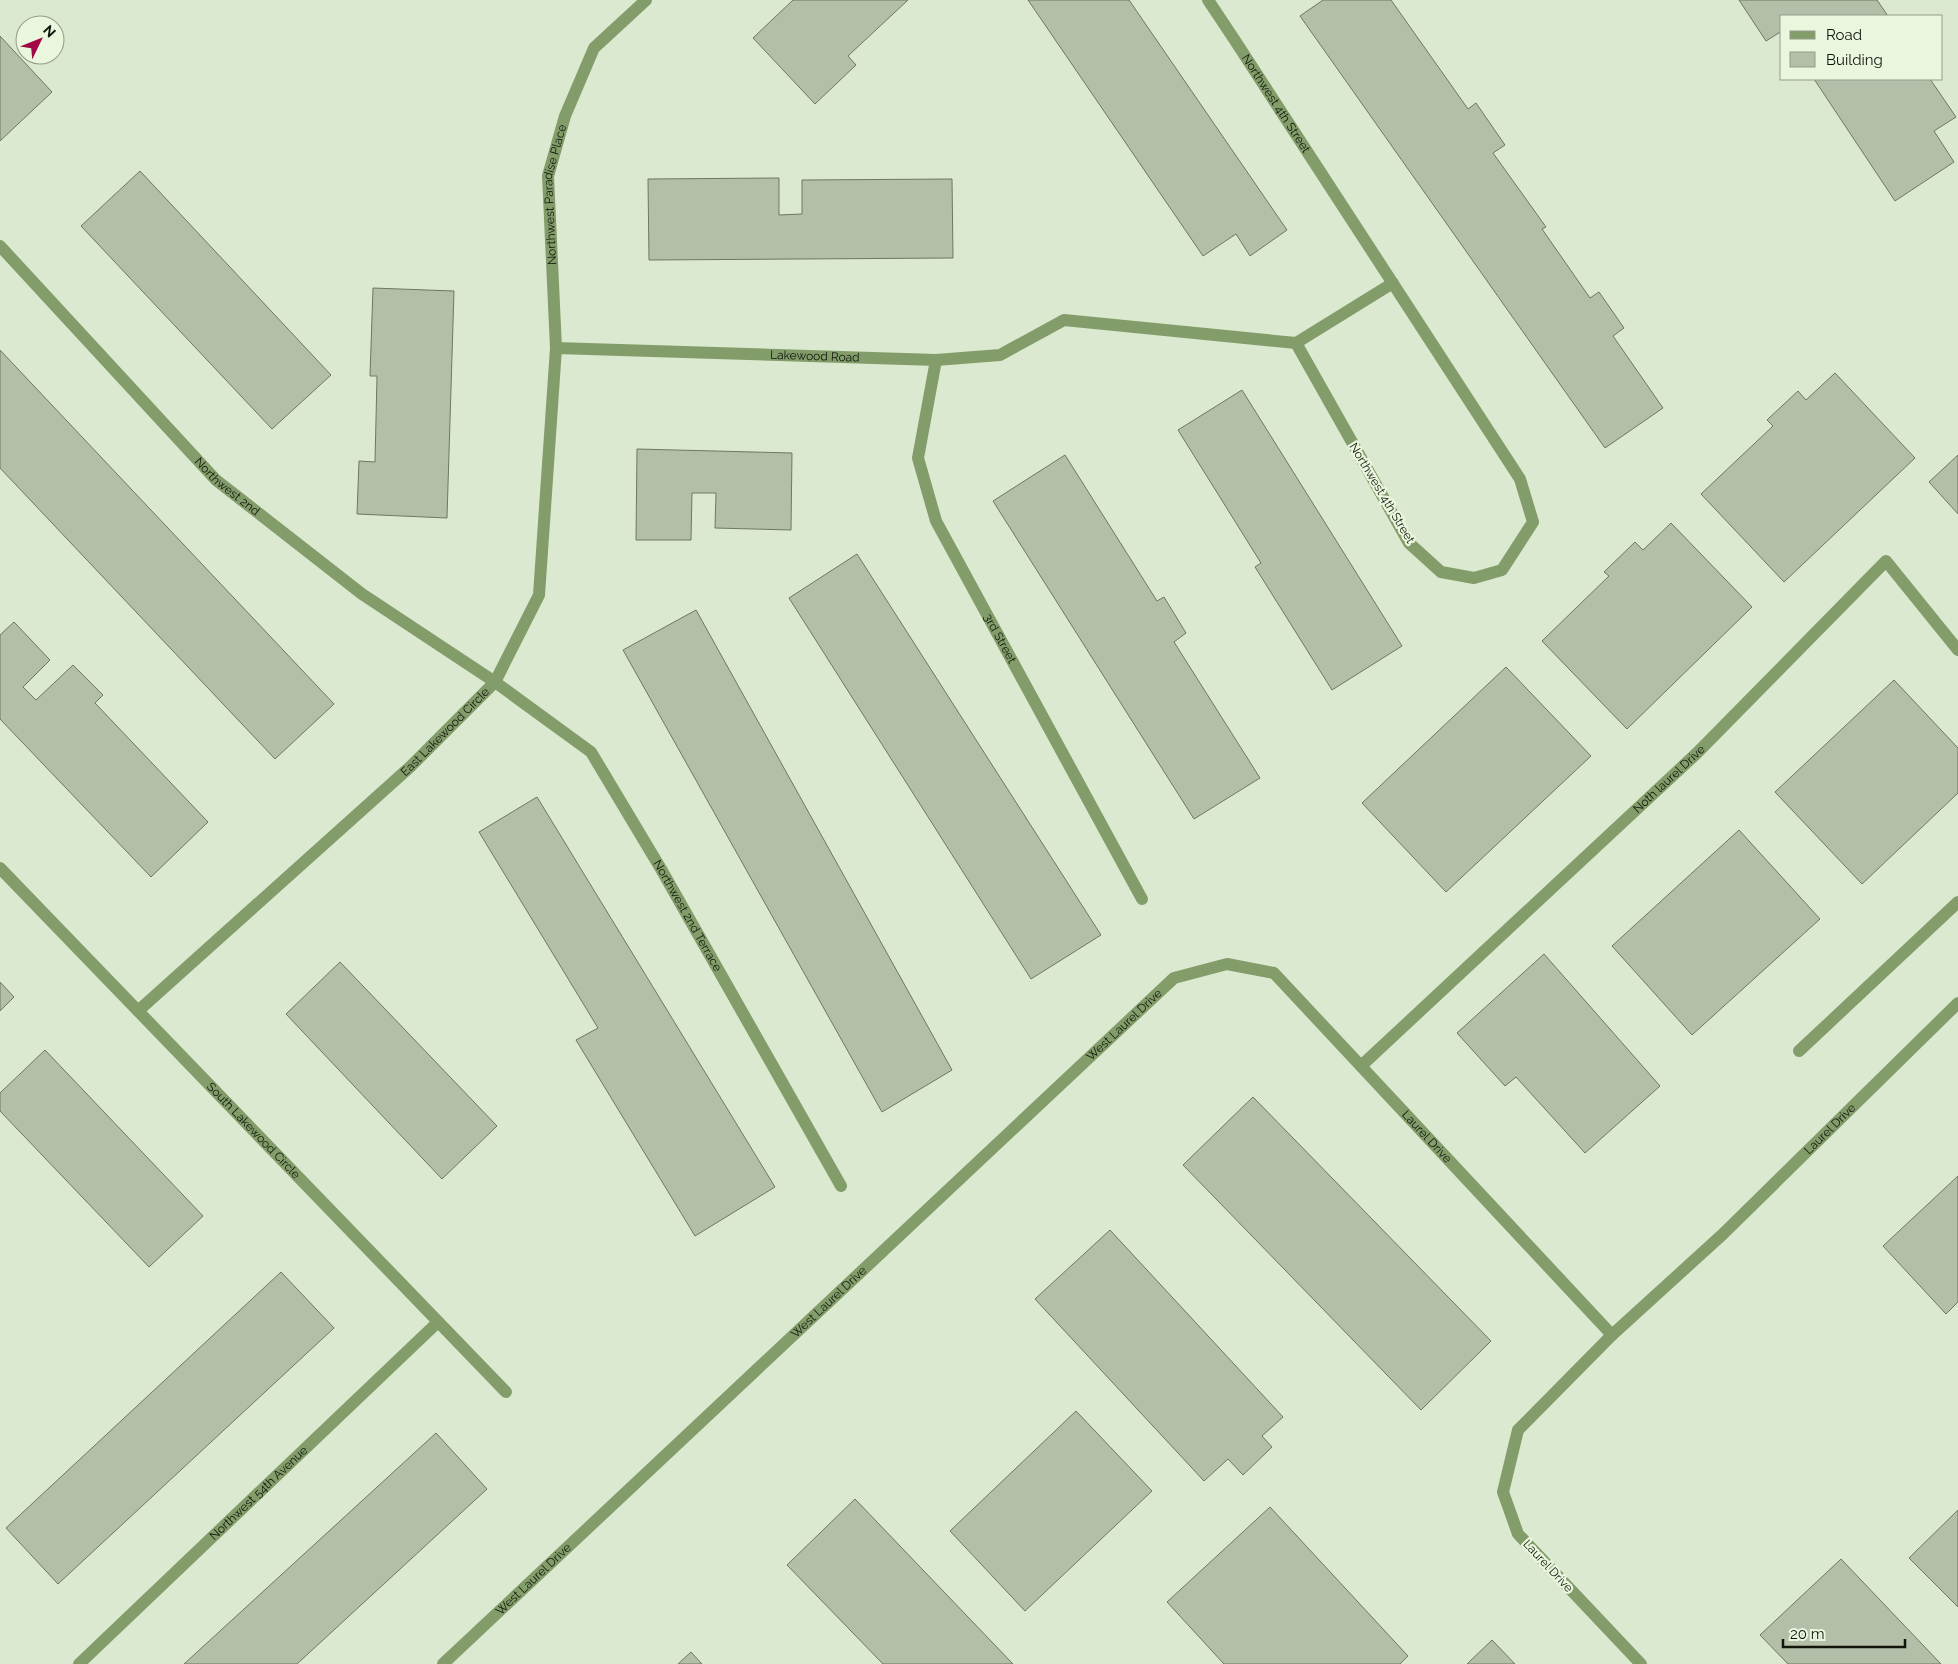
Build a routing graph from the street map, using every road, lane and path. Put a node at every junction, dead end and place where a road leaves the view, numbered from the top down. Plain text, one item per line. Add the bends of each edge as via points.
1 (646, 0) edge
2 (1208, 0) edge
3 (0, 246) edge
4 (1393, 283) junction
5 (1296, 343) junction
6 (556, 348) junction
7 (936, 360) junction
8 (1958, 650) edge
9 (496, 682) junction
10 (0, 868) edge
11 (1142, 899) dead end
12 (1958, 902) edge
13 (1227, 964) joint
14 (1958, 1004) edge
15 (138, 1011) junction
16 (1799, 1051) dead end
17 (1361, 1066) junction
18 (841, 1186) dead end
19 (438, 1322) junction
20 (1612, 1336) junction
21 (506, 1392) dead end
22 (79, 1664) edge
23 (443, 1664) edge
24 (1641, 1664) edge

1 - 6 street, Northwest Paradise Place via 594,48 565,116 548,176
2 - 4 street, Northwest 4th Street
3 - 9 street, Northwest 2nd via 216,480 362,594
4 - 5 street
4 - 5 street, Northwest 4th Street via 1520,479 1533,522 1502,570 1474,578 1442,572 1410,543
5 - 7 street, Lakewood Road via 1064,320 1000,355
6 - 7 street, Lakewood Road
6 - 9 street, East Lakewood Circle via 538,595
7 - 11 street, 3rd Street via 918,458 936,521
8 - 17 street, Noth laurel Drive via 1886,561 1697,753
9 - 15 street, East Lakewood Circle via 410,767
9 - 18 street, Northwest 2nd Terrace via 591,752
10 - 15 street, South Lakewood Circle
12 - 16 street
13 - 17 street, Laurel Drive via 1274,973
13 - 23 street, West Laurel Drive via 1174,978
14 - 20 street, Laurel Drive via 1723,1234
15 - 19 street, South Lakewood Circle
17 - 20 street, Laurel Drive
19 - 21 street, South Lakewood Circle
19 - 22 street, Northwest 54th Avenue
20 - 24 street, Laurel Drive via 1518,1430 1503,1492 1518,1534

